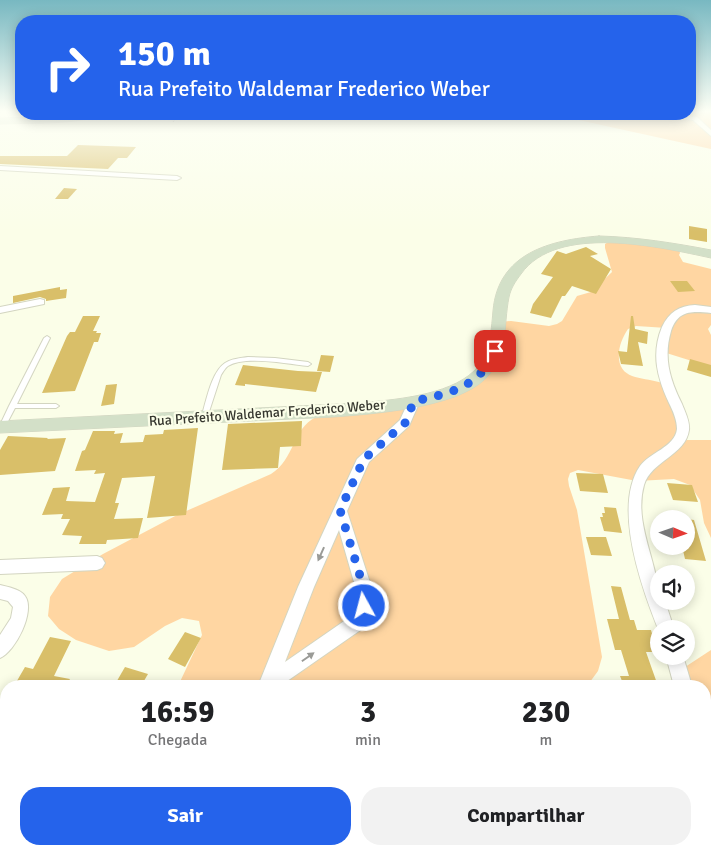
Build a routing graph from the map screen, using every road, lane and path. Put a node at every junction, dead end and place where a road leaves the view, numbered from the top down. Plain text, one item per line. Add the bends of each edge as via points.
1 (0, 169) edge
2 (177, 178) dead end
3 (711, 254) edge
4 (40, 302) dead end
5 (0, 310) edge
6 (711, 310) edge
7 (48, 338) dead end
8 (308, 364) dead end
9 (414, 401) junction
10 (12, 406) junction
11 (56, 406) dead end
12 (204, 418) junction
13 (1, 427) edge
14 (340, 510) junction
15 (98, 562) dead end
16 (0, 567) edge
17 (0, 592) edge
18 (663, 620) edge
19 (0, 650) edge
20 (677, 665) edge
21 (270, 680) edge
22 (275, 680) edge
23 (681, 680) edge

1 - 2 street
3 - 9 street, Rua Prefeito Waldemar Frederico Weber via 643,242 610,240 570,241 546,248 524,260 506,285 498,337 483,373 458,390
4 - 5 street
6 - 18 street via 689,309 673,314 660,351 662,372 682,418 682,436 646,468 637,482 634,502 636,529
7 - 10 lane
8 - 12 lane via 244,358 231,360 222,368
9 - 12 street, Rua Prefeito Waldemar Frederico Weber via 334,410
9 - 14 street via 405,423 364,459
10 - 11 lane
10 - 13 lane
12 - 13 street, Rua Prefeito Waldemar Frederico Weber
14 -> 21 street
22 -> 14 street via 356,623 364,606 364,589
15 - 16 street
17 - 19 street via 21,600 22,606
20 - 23 street

